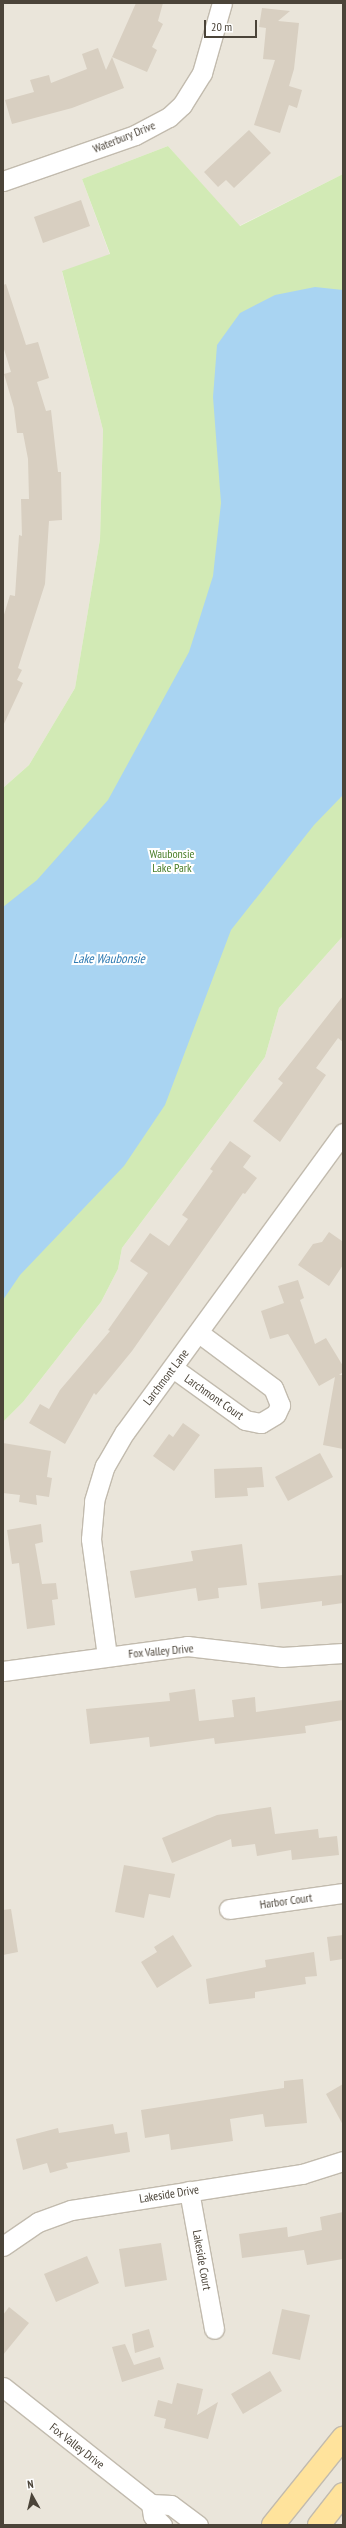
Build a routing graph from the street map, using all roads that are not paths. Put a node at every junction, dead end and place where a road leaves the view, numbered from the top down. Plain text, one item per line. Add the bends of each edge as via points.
1 (222, 3) edge
2 (3, 181) edge
3 (343, 1133) edge
4 (199, 1332) junction
5 (173, 1368) junction
6 (343, 1654) edge
7 (107, 1656) junction
8 (3, 1671) edge
9 (343, 1892) edge
10 (229, 1909) dead end
11 (343, 2161) edge
12 (189, 2191) junction
13 (3, 2246) edge
14 (214, 2329) dead end
15 (3, 2388) edge
16 (343, 2438) edge
17 (343, 2494) edge
18 (151, 2504) junction
19 (162, 2525) edge
20 (198, 2525) edge
21 (273, 2525) edge
22 (319, 2525) edge

1 - 2 street, Waterbury Drive via 202,73 182,105 169,117 135,135
3 - 4 street, Larchmont Lane
4 - 5 street, Larchmont Lane
4 - 5 street, Larchmont Court via 273,1388 280,1405 276,1414 261,1423 245,1420
5 - 7 street, Larchmont Lane via 110,1455 94,1501 92,1539
6 - 7 street, Fox Valley Drive via 282,1657 187,1646
7 - 8 street, Fox Valley Drive
9 - 10 street, Harbor Court
11 - 12 street, Lakeside Drive via 302,2174
12 - 13 street, Lakeside Drive via 71,2210 38,2222
12 - 14 street, Lakeside Court
15 - 18 street, Fox Valley Drive
16 - 21 main road
17 - 22 main road
18 - 19 street, Fox Valley Drive via 153,2516
18 - 20 street via 171,2505

